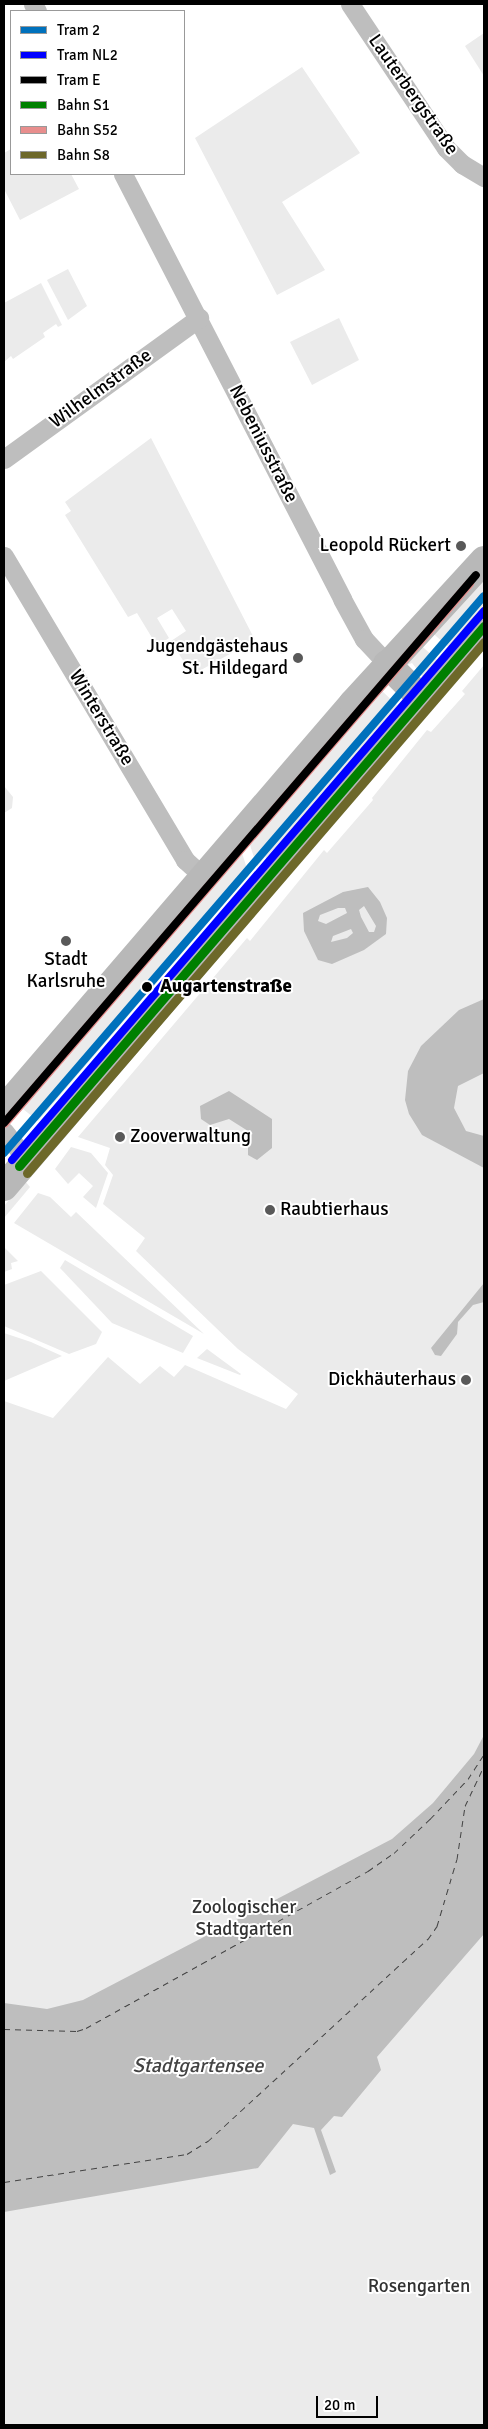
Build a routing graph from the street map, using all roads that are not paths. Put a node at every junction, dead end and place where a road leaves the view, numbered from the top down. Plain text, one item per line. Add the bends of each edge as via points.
1 (350, 4) edge
2 (124, 175) edge
3 (484, 177) edge
4 (199, 318) junction
5 (4, 459) edge
6 (4, 556) edge
7 (484, 560) edge
8 (484, 626) edge
9 (387, 664) junction
10 (422, 699) junction
11 (204, 876) junction
12 (4, 1109) edge
13 (4, 1131) edge
14 (27, 1160) junction
15 (4, 1187) edge

1 - 3 street, Lauterbergstraße via 446,148 462,164
2 - 4 street, Nebeniusstraße
4 - 5 street, Wilhelmstraße
4 - 9 street, Nebeniusstraße via 359,630
6 - 11 street, Winterstraße via 185,860
7 - 9 main road
8 - 10 main road
9 - 10 main road, Nebeniusstraße
9 - 11 main road
10 - 14 main road
11 - 12 main road
13 - 14 street
14 - 15 main road

